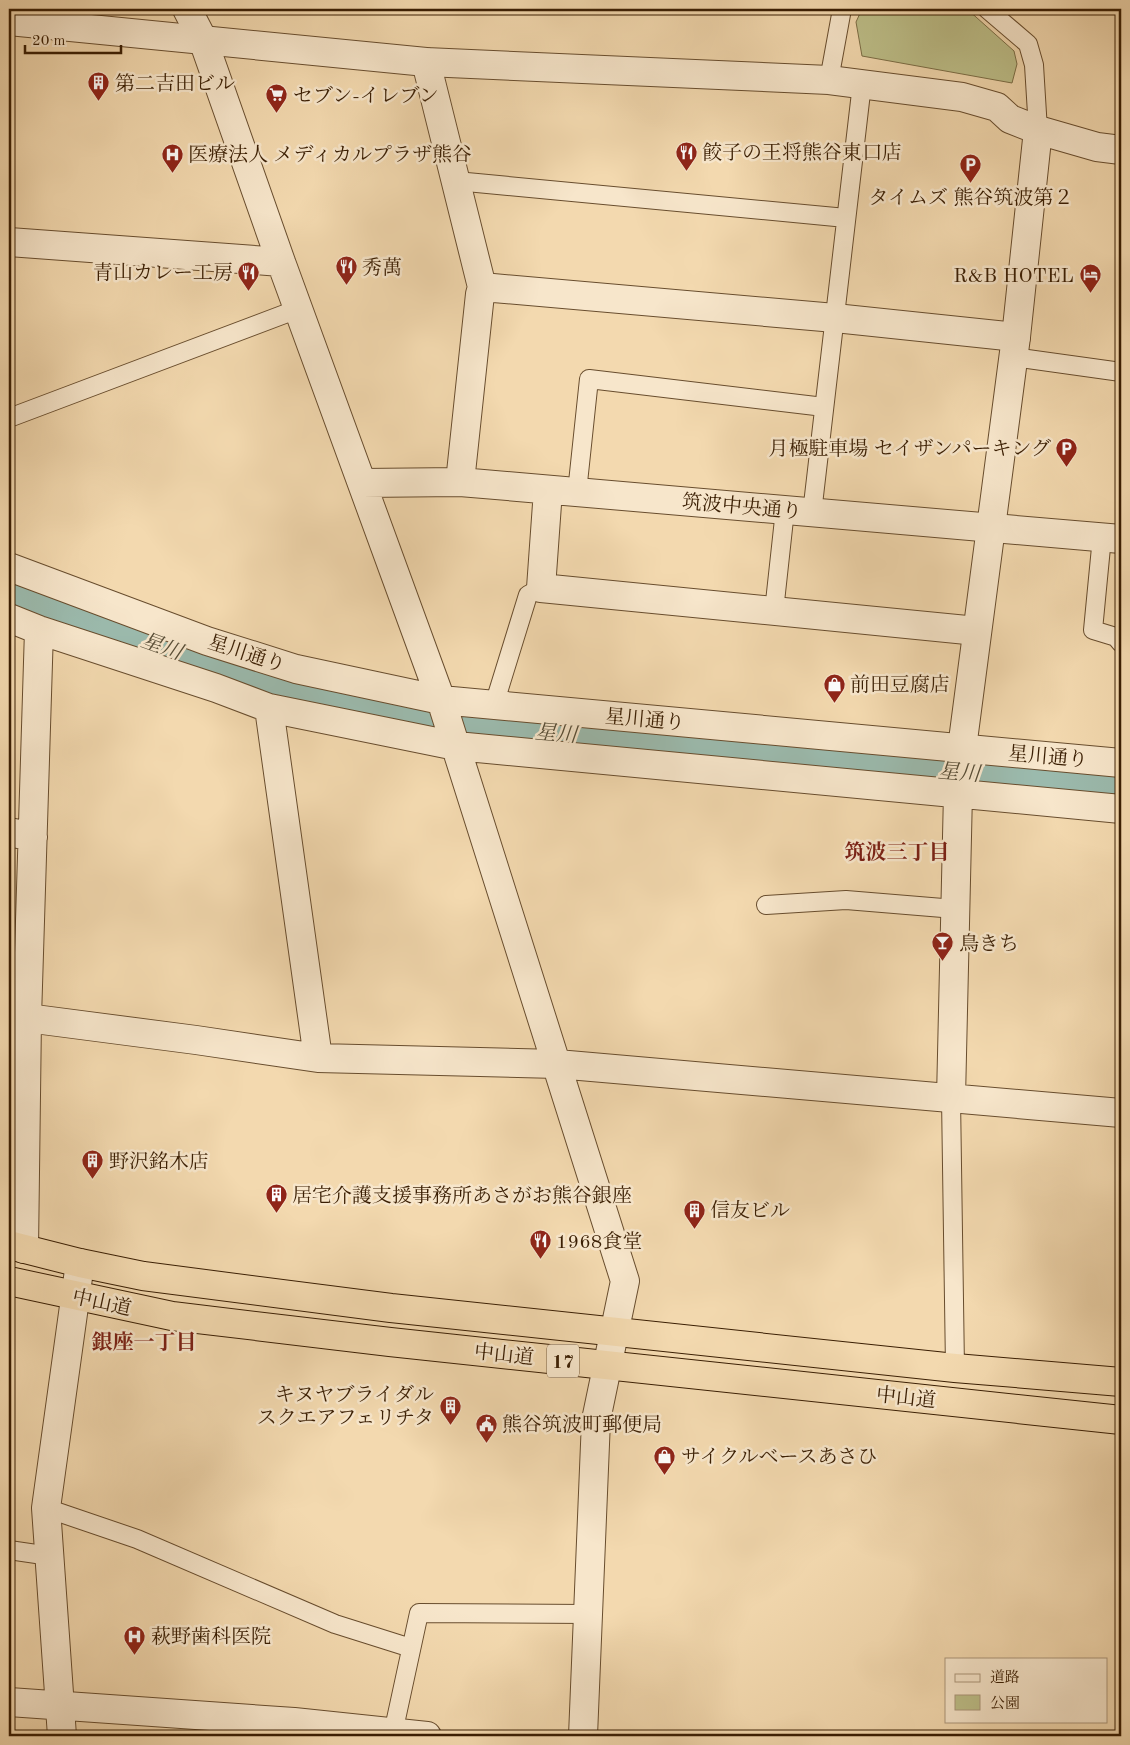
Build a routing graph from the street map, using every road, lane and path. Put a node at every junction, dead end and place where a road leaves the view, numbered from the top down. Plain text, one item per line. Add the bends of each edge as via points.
1 (187, 9) edge
2 (842, 9) edge
3 (987, 9) edge
4 (9, 21) edge
5 (204, 40) junction
6 (426, 62) junction
7 (829, 80) junction
8 (862, 84) junction
9 (1038, 130) junction
10 (1121, 150) edge
11 (456, 181) junction
12 (846, 218) junction
13 (9, 242) edge
14 (281, 262) junction
15 (482, 287) junction
16 (298, 309) junction
17 (835, 318) junction
18 (1015, 347) junction
19 (1121, 372) edge
20 (824, 407) junction
21 (9, 418) edge
22 (460, 482) junction
23 (362, 483) junction
24 (548, 490) junction
25 (576, 492) junction
26 (785, 510) junction
27 (812, 512) junction
28 (990, 528) junction
29 (1112, 538) edge
30 (9, 567) edge
31 (541, 588) junction
32 (774, 611) junction
33 (9, 618) edge
34 (39, 630) junction
35 (976, 631) junction
36 (1121, 642) edge
37 (441, 700) junction
38 (494, 705) junction
39 (270, 708) junction
40 (456, 746) junction
41 (962, 748) junction
42 (1121, 763) edge
43 (958, 794) junction
44 (1121, 809) edge
45 (21, 834) edge
46 (766, 905) dead end
47 (955, 909) junction
48 (18, 1014) edge
49 (318, 1058) junction
50 (557, 1064) junction
51 (951, 1098) junction
52 (1121, 1113) edge
53 (16, 1247) edge
54 (80, 1263) junction
55 (9, 1281) edge
56 (75, 1296) junction
57 (614, 1331) junction
58 (607, 1366) junction
59 (955, 1368) junction
60 (1121, 1382) edge
61 (1121, 1420) edge
62 (46, 1508) junction
63 (9, 1550) edge
64 (50, 1556) junction
65 (588, 1614) junction
66 (412, 1648) junction
67 (9, 1702) edge
68 (58, 1706) junction
69 (293, 1729) edge
70 (392, 1733) junction
71 (62, 1736) edge
72 (427, 1736) edge
73 (583, 1736) edge

1 - 5 street
2 - 7 lane
3 - 9 lane via 1028,44 1034,65
4 - 5 street
5 - 6 street
5 - 14 street
6 - 7 street
6 - 11 street
7 - 8 street
8 - 9 street via 962,97 997,107 1010,119
8 - 12 lane
9 - 10 street
9 - 18 street
11 - 12 lane
11 - 15 street
12 - 17 lane
13 - 14 street
14 - 16 street
15 - 17 street
15 - 22 street
16 - 21 lane
16 - 23 street
17 - 18 street
17 - 20 lane
18 - 19 lane
18 - 28 street
20 - 25 lane via 589,379
20 - 27 lane
22 - 23 street, 筑波中央通り
22 - 24 street, 筑波中央通り
23 - 37 street
24 - 25 street, 筑波中央通り
24 - 31 street
25 - 26 street, 筑波中央通り
26 - 27 street, 筑波中央通り
26 - 32 lane
27 - 28 street, 筑波中央通り
28 - 29 street, 筑波中央通り
28 - 35 street
29 - 36 lane via 1093,630 1116,637
30 - 37 street, 星川通り via 207,641 296,669
31 - 32 street
31 - 38 lane via 528,595
32 - 35 street
33 - 34 street
34 - 39 street
34 - 45 street
35 - 41 street
37 - 38 street, 星川通り
37 - 40 street
38 - 41 street, 星川通り
39 - 40 street
39 - 49 street
40 - 43 street
40 - 50 street
41 - 42 street, 星川通り
41 - 43 street
43 - 44 street
43 - 47 street
45 - 48 street
46 - 47 lane via 846,900
47 - 51 street
48 - 49 street
48 - 53 street
49 - 50 street
50 - 51 street
50 - 57 street via 625,1281
51 - 52 street
51 - 59 lane
53 - 54 highway, 中山道 / 17
54 - 56 street
54 - 57 highway, 中山道 / 17 via 143,1276 391,1308
55 - 56 highway, 中山道 / 17
56 - 58 highway, 中山道 / 17 via 172,1316
56 - 62 street
57 - 58 street
57 - 59 highway, 中山道 / 17
58 - 61 highway, 中山道 / 17
58 - 65 street via 596,1420
59 - 60 highway, 中山道 / 17
62 - 64 street
62 - 66 lane via 137,1540 335,1624
63 - 64 lane
64 - 68 street
65 - 66 lane via 420,1613
65 - 73 street
66 - 70 lane
67 - 68 street
68 - 69 street via 151,1711
68 - 71 street
69 - 70 street
70 - 72 street

